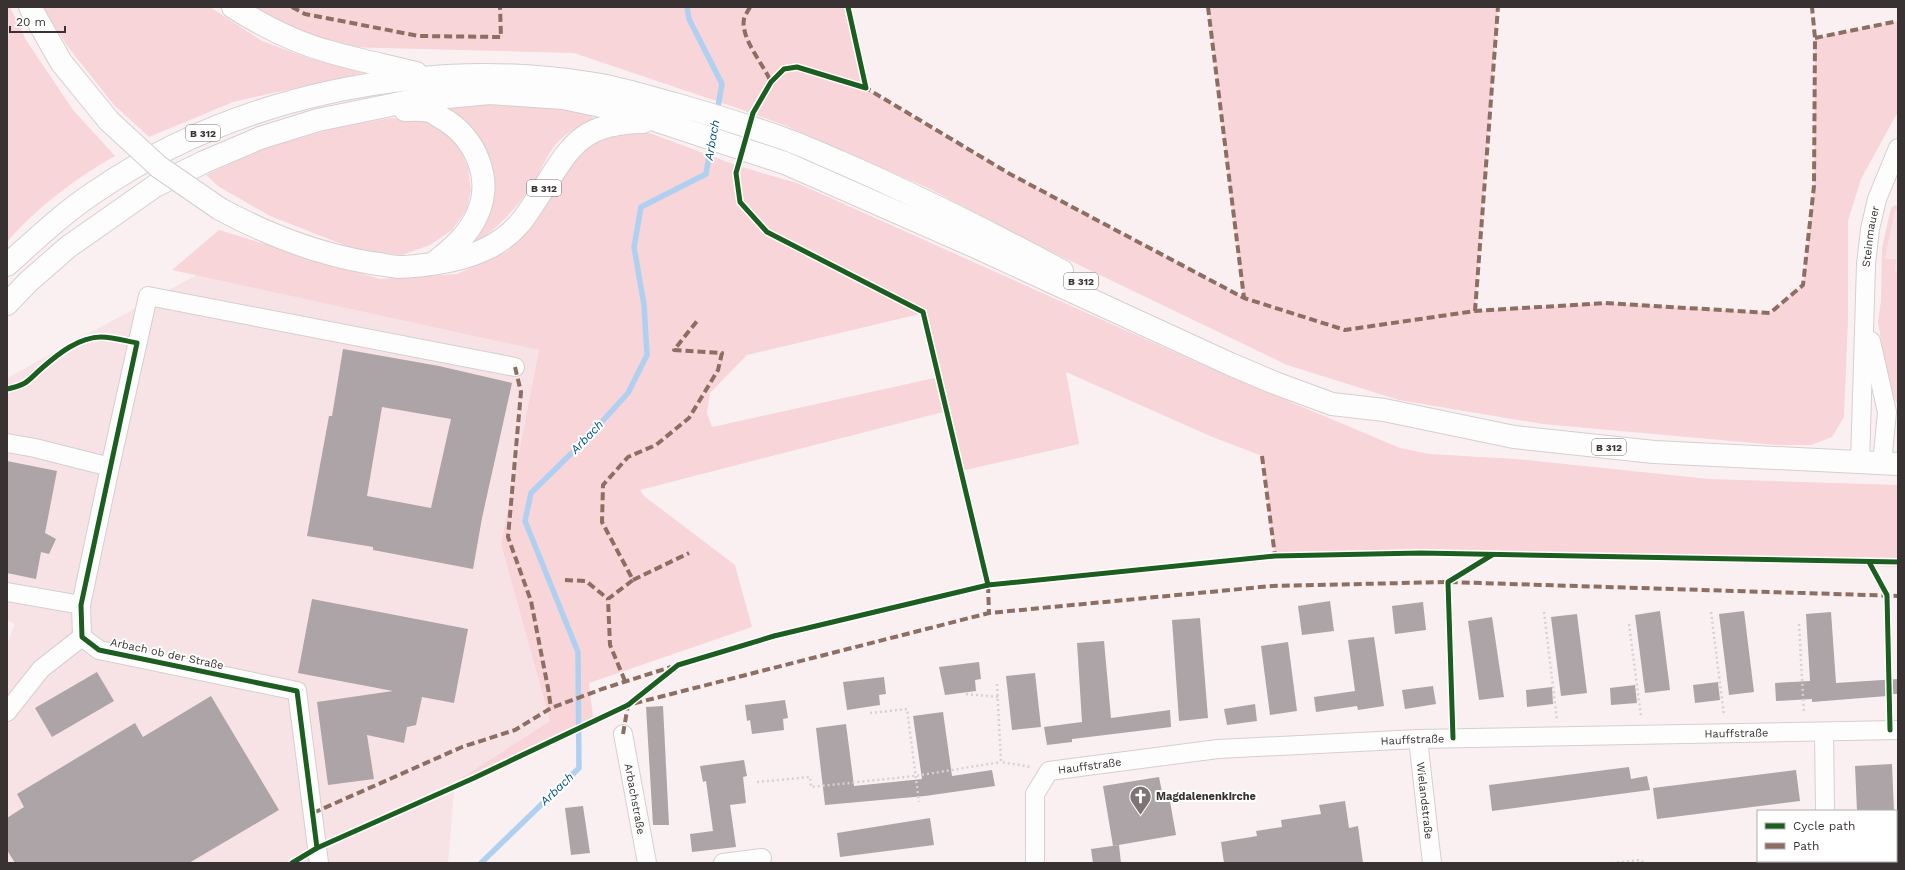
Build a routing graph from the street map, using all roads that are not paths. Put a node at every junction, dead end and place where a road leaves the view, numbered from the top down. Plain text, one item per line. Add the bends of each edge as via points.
1 (30, 7) edge
2 (234, 7) edge
3 (433, 77) junction
4 (378, 109) junction
5 (658, 121) junction
6 (1897, 152) edge
7 (1898, 184) edge
8 (1877, 199) junction
9 (432, 264) junction
10 (7, 265) edge
11 (7, 304) edge
12 (1866, 319) junction
13 (515, 367) dead end
14 (1384, 410) junction
15 (1893, 417) edge
16 (7, 443) edge
17 (1860, 463) junction
18 (1890, 464) edge
19 (110, 467) junction
20 (7, 592) edge
21 (82, 605) junction
22 (82, 637) junction
23 (7, 712) edge
24 (1898, 730) edge
25 (1824, 732) junction
26 (623, 734) dead end
27 (1418, 739) junction
28 (1824, 810) edge
29 (762, 858) dead end
30 (319, 863) edge
31 (647, 863) edge
32 (723, 863) edge
33 (1035, 863) edge
34 (1432, 863) edge

1 - 9 main road, B 312, bridge via 62,62 109,121 159,167 220,210 252,227 308,248 355,260 398,267
2 - 3 main road via 261,24 328,52
3 - 10 main road, B 312 via 393,80 266,109 187,139 96,191 55,222
3 - 14 main road, B 312 via 508,76 591,83 700,111 784,138 966,220 1114,299
4 - 5 main road, B 312 via 415,100 490,93 563,98
4 - 9 main road, B 312 via 429,111 453,124 470,141 482,169 483,197 477,215 455,247
4 - 11 main road, B 312 via 350,112 260,138 155,186 68,247
5 - 9 main road, B 312 via 624,122 599,128 580,138 567,152 521,222 504,238 485,251
5 - 14 main road, B 312 via 785,163 1275,383 1332,404
6 - 8 street, Steinmauer
7 - 8 street
8 - 12 street, Steinmauer via 1870,228 1866,264
12 - 15 street, Steinmauer
12 - 17 street, Steinmauer
13 - 19 street via 148,296
14 - 17 main road, B 312 via 1514,437 1654,452
15 - 18 street, Steinmauer
16 - 19 street
17 - 18 main road, B 312
19 - 21 street
20 - 21 street
21 - 22 street
22 - 23 street via 41,669
22 - 30 street, Arbach ob der Straße via 100,650 297,690
24 - 25 street, Hauffstraße
25 - 27 street, Hauffstraße
25 - 28 street
26 - 31 street, Arbachstraße
27 - 33 street, Hauffstraße via 1218,748 1049,770 1035,794
27 - 34 street, Wielandstraße
29 - 32 street

